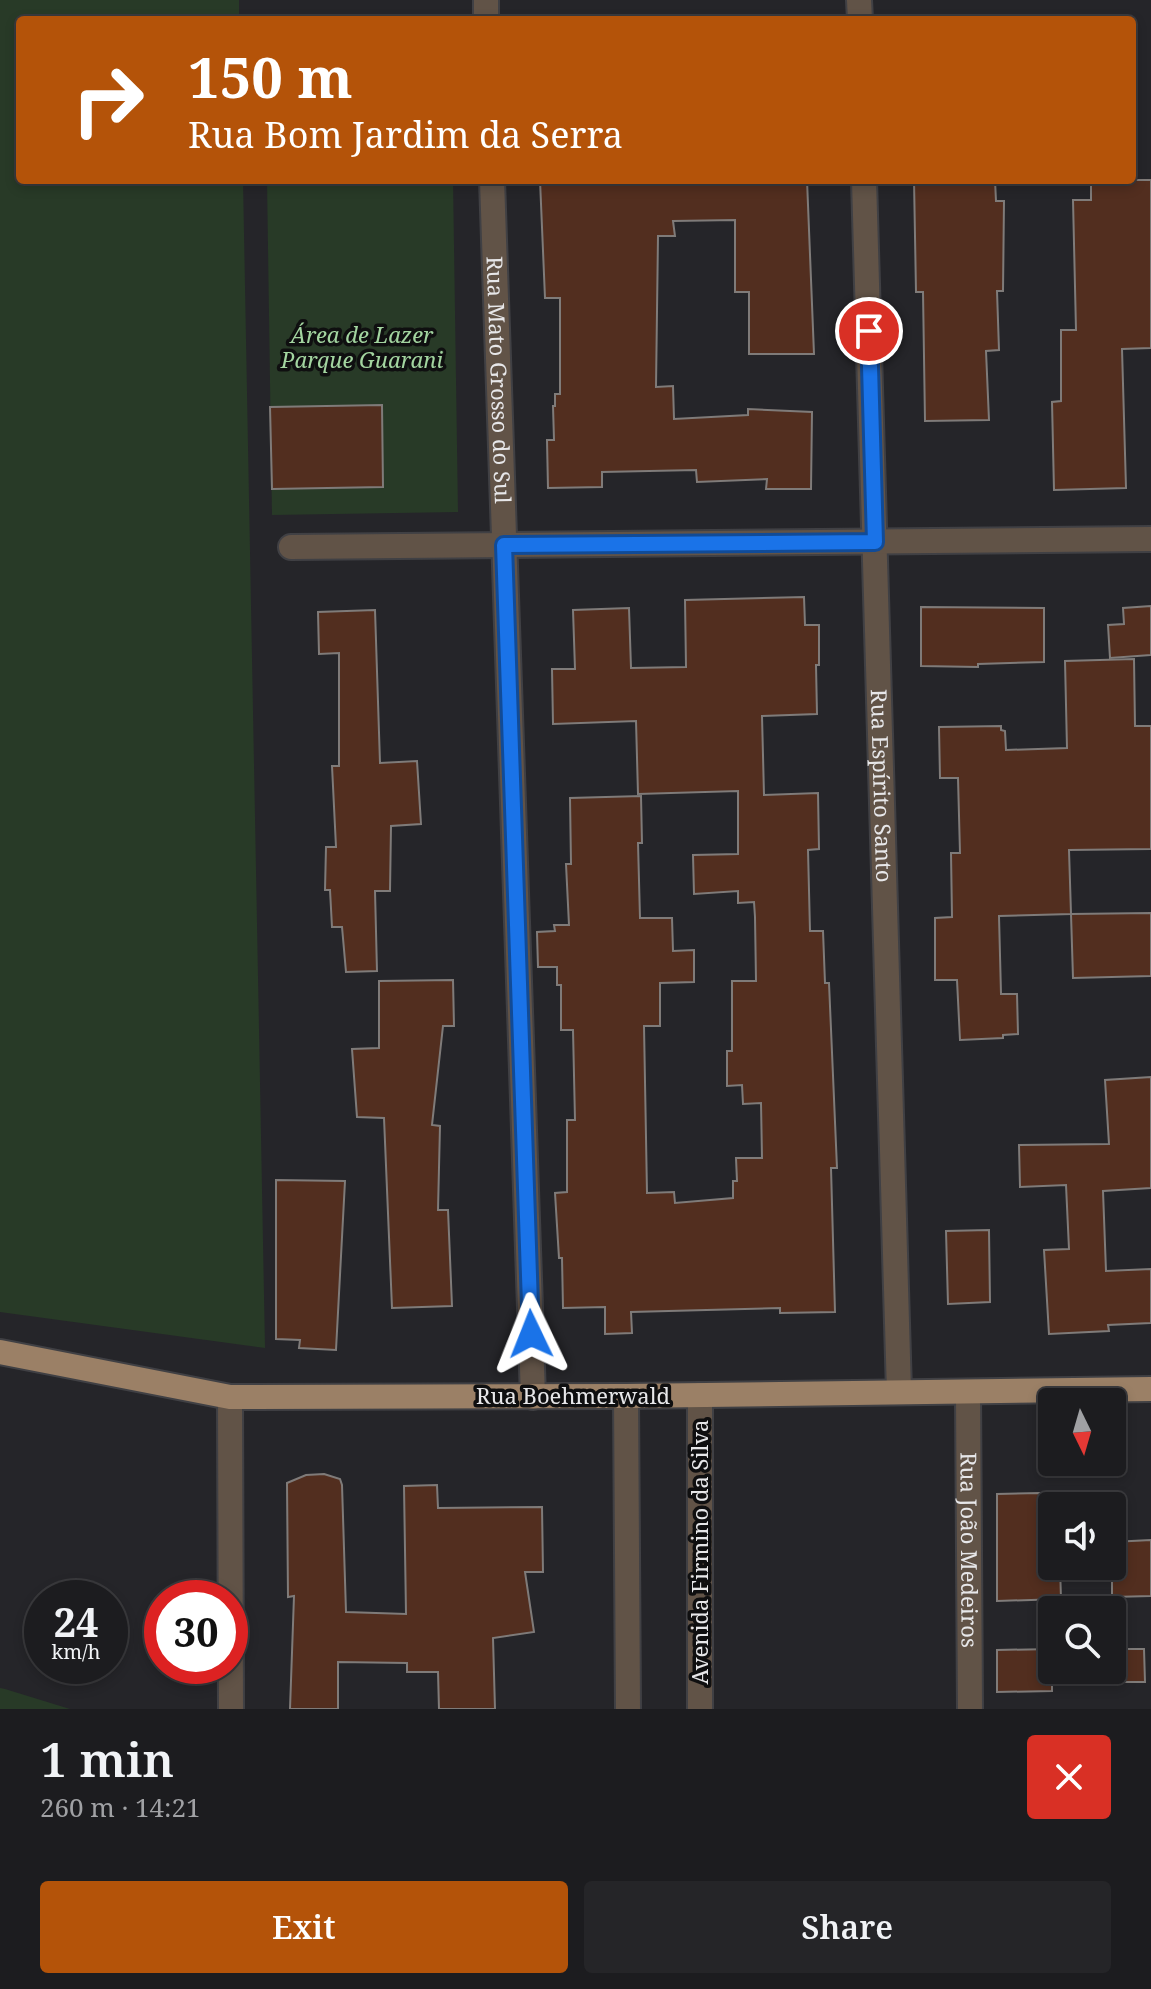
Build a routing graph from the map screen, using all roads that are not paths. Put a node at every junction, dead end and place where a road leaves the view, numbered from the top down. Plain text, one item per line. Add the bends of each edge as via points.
1 (492, 184) edge
2 (864, 184) edge
3 (1151, 539) edge
4 (875, 542) junction
5 (504, 545) junction
6 (291, 547) dead end
7 (0, 1352) edge
8 (1151, 1389) edge
9 (899, 1392) junction
10 (968, 1392) junction
11 (700, 1395) junction
12 (626, 1396) junction
13 (230, 1397) junction
14 (533, 1397) junction
15 (231, 1709) edge
16 (628, 1709) edge
17 (700, 1709) edge
18 (970, 1709) edge

1 - 5 street, Rua Mato Grosso do Sul
2 - 4 street, Rua Espírito Santo
3 - 4 street
4 - 5 street
4 - 9 street, Rua Espírito Santo
5 - 6 street
5 - 14 street, Rua Mato Grosso do Sul
7 - 13 main road, Rua Boehmerwald
8 - 10 main road, Rua Boehmerwald
9 - 10 main road, Rua Boehmerwald
9 - 11 main road, Rua Boehmerwald
10 - 18 street, Rua João Medeiros
11 - 12 main road, Rua Boehmerwald
11 - 17 street, Avenida Firmino da Silva
12 - 14 main road, Rua Boehmerwald
12 - 16 street
13 - 14 main road, Rua Boehmerwald
13 - 15 street

